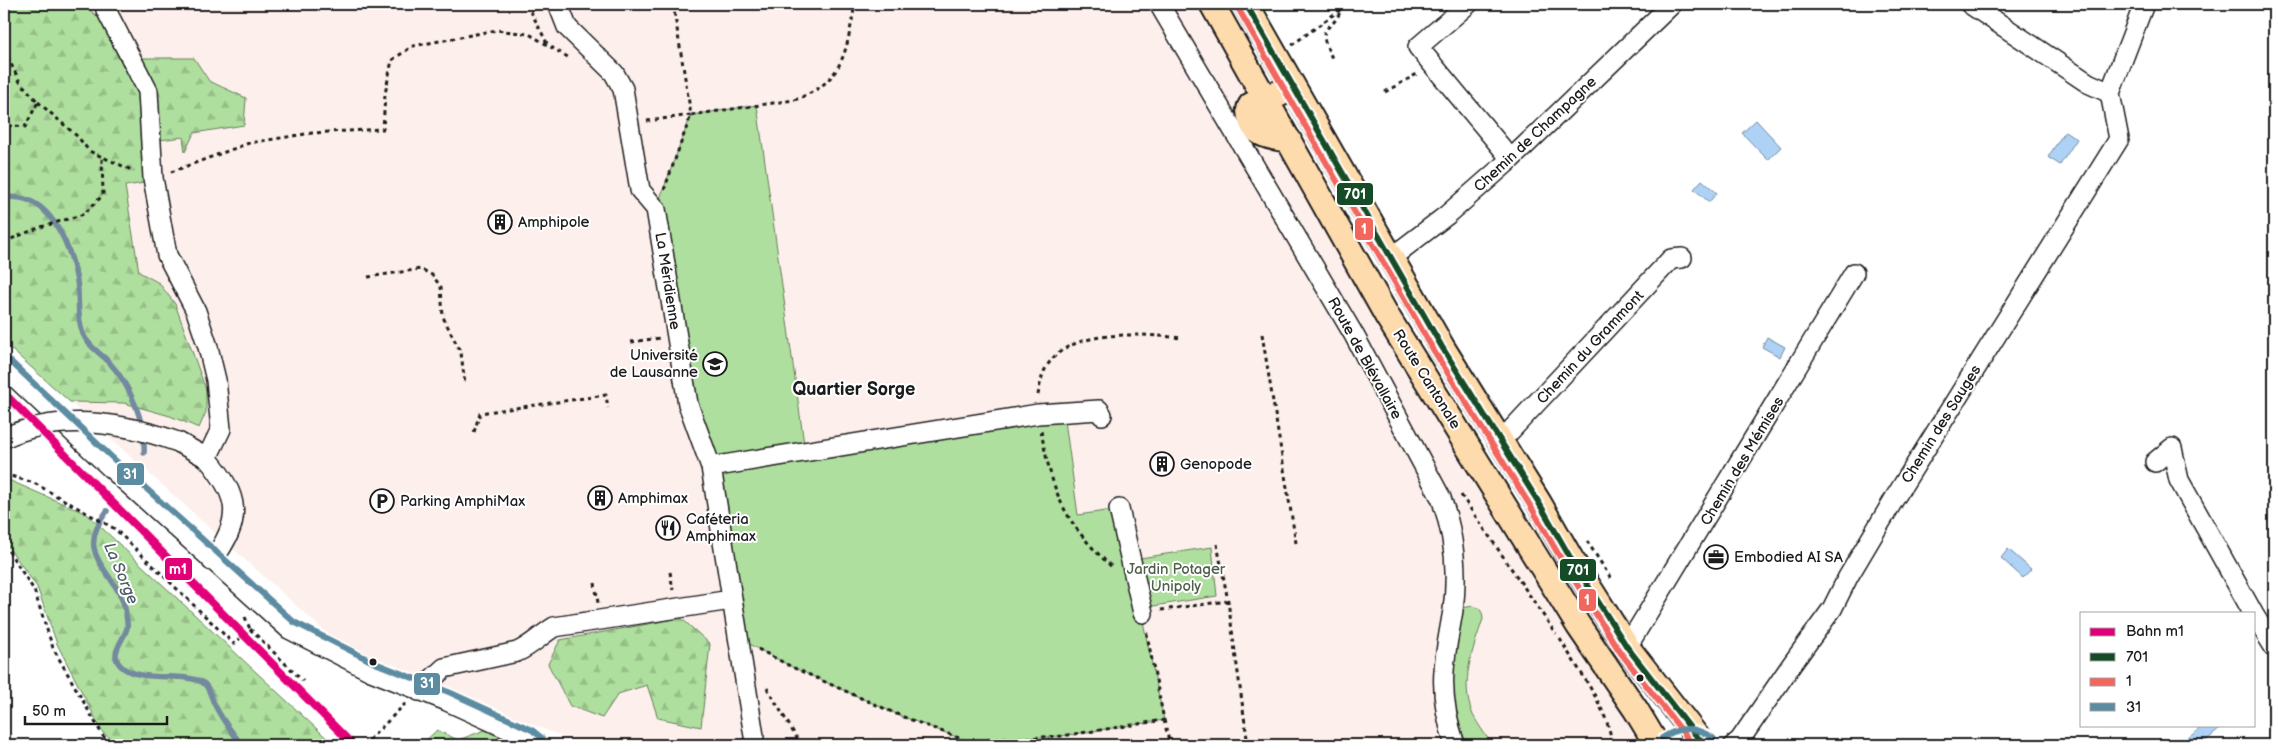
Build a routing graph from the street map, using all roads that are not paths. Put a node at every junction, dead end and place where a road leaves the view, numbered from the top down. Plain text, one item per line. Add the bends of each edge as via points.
1 (558, 4) edge
2 (1159, 4) edge
3 (1212, 4) edge
4 (1246, 4) edge
5 (1468, 4) edge
6 (1672, 4) edge
7 (1970, 4) edge
8 (2144, 4) edge
9 (104, 6) edge
10 (2110, 93) junction
11 (1265, 98) junction
12 (1511, 159) junction
13 (1346, 177) junction
14 (1392, 257) junction
15 (1682, 258) dead end
16 (1854, 273) dead end
17 (4, 366) edge
18 (1102, 415) dead end
19 (4, 438) edge
20 (1500, 442) junction
21 (207, 458) junction
22 (2156, 462) dead end
23 (711, 467) junction
24 (1119, 509) dead end
25 (212, 561) junction
26 (731, 600) junction
27 (2253, 612) edge
28 (1142, 613) road end
29 (2256, 617) edge
30 (1627, 647) junction
31 (2274, 647) edge
32 (419, 691) junction
33 (754, 736) dead end
34 (1703, 742) edge
35 (536, 745) edge
36 (1455, 745) edge
37 (1657, 745) edge
38 (1667, 745) edge
39 (1734, 745) edge

1 - 23 street, La Méridienne via 567,27 614,73 623,89 640,190 656,209 688,404
2 - 36 street, Route de Blévallaire via 1354,335 1441,498 1450,521 1453,549 1455,587 1443,683
3 - 11 main road, Route Cantonale
4 - 13 main road, Route Cantonale
5 - 12 street via 1418,47
6 - 12 street, Chemin de Champagne
7 - 10 street via 2088,83
8 - 10 street
9 - 21 street via 148,92 153,178 167,255 196,311 216,380 220,429
10 - 39 street, Chemin des Sauges via 2119,139 2104,166 1896,496 1832,610
11 - 13 main road via 1280,94 1288,99 1319,149
11 - 37 main road, Route Cantonale via 1387,316 1578,625
12 - 14 street, Chemin de Champagne via 1448,215
13 - 14 main road, Route Cantonale
14 - 20 main road, Route Cantonale
15 - 20 street, Chemin du Grammont via 1671,260
16 - 30 street, Chemin des Mémises
17 - 25 street
18 - 23 street via 1099,410 1038,414
19 - 21 street, bridge via 45,425 78,422 132,427 178,442
20 - 30 main road, Route Cantonale
21 - 25 street via 223,477 230,492 233,518 231,532
22 - 27 street via 2172,448 2179,480
23 - 26 street, La Méridienne
24 - 28 street
25 - 32 street via 289,629 371,671
26 - 32 street via 599,612 554,627 517,652 444,668
26 - 33 street, La Méridienne
29 - 31 street
30 - 34 main road, Route Cantonale
32 - 35 street via 528,738
34 - 38 main road via 1688,736

